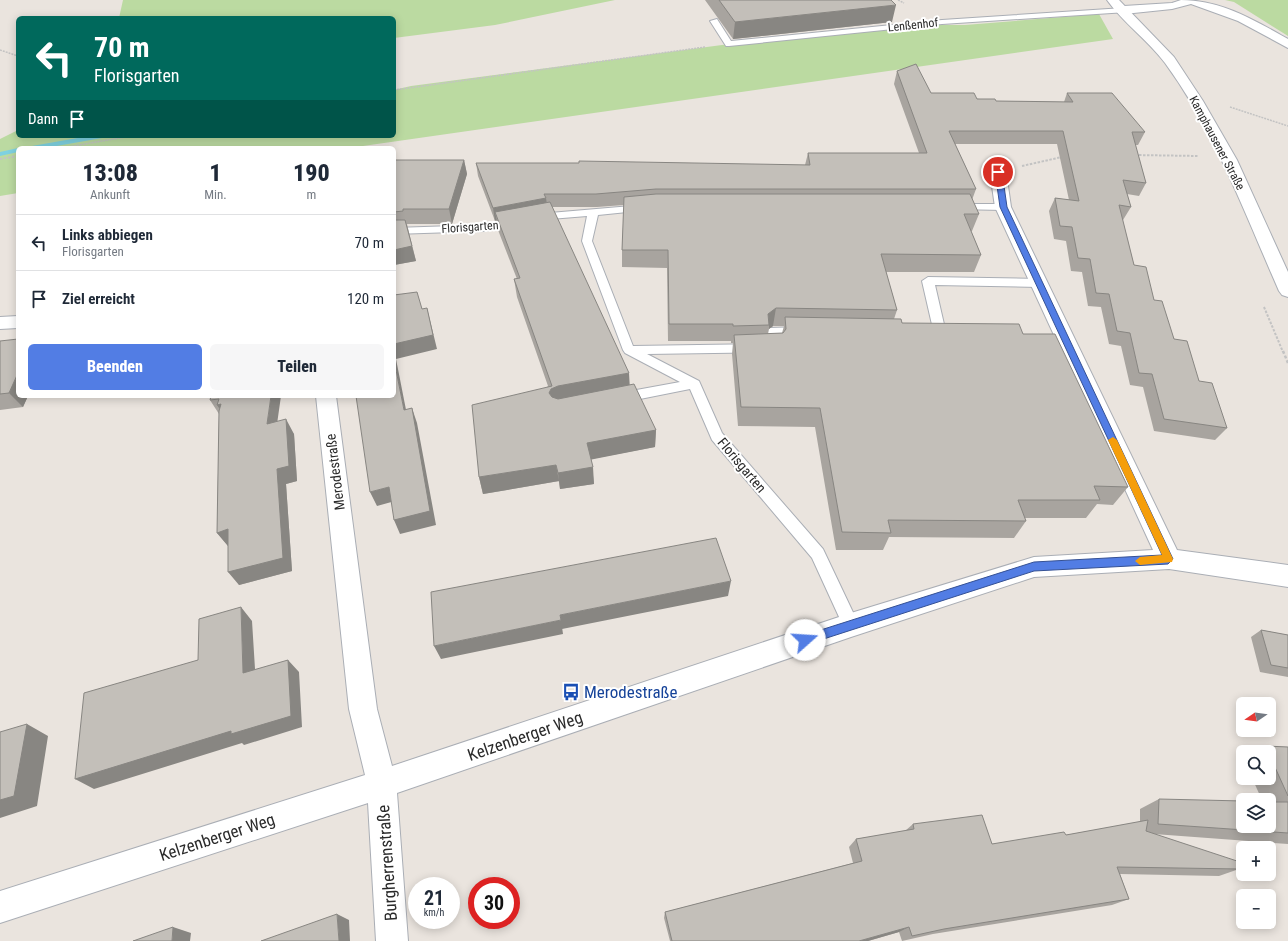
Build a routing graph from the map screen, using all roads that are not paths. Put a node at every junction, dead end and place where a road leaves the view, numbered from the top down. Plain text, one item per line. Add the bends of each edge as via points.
1 (1113, 0) edge
2 (1194, 0) edge
3 (1124, 10) junction
4 (714, 21) dead end
5 (1288, 44) edge
6 (998, 172) road end
7 (656, 207) edge
8 (950, 207) edge
9 (1003, 207) junction
10 (593, 212) junction
11 (396, 231) edge
12 (1039, 283) junction
13 (1288, 291) edge
14 (16, 322) edge
15 (0, 323) edge
16 (813, 331) edge
17 (916, 332) edge
18 (629, 350) junction
19 (694, 384) junction
20 (326, 398) edge
21 (605, 402) edge
22 (1168, 559) junction
23 (1288, 576) edge
24 (850, 625) junction
25 (382, 784) junction
26 (0, 908) edge
27 (392, 941) edge

1 - 3 street, Kamphausener Straße
2 - 3 street via 1166,7
2 - 5 street via 1242,18
3 - 4 lane, Lenßenhof via 942,22 729,44
3 - 13 street, Kamphausener Straße via 1169,60 1196,101 1229,160
6 - 9 street
7 - 10 lane, Florisgarten
8 - 9 lane
9 - 12 street
10 - 11 lane, Florisgarten via 547,216 484,228
10 - 18 lane via 587,241
12 - 17 lane via 928,281 940,333
12 - 22 street
14 - 15 street
16 - 18 lane via 773,331 775,348
18 - 19 lane
19 - 21 lane
19 - 24 lane, Florisgarten via 717,436 818,554
20 - 25 street, Merodestraße via 363,709
22 - 23 street, Kelzenberger Weg
22 - 24 street, Kelzenberger Weg via 1034,567
24 - 25 street, Kelzenberger Weg
25 - 26 street, Kelzenberger Weg
25 - 27 street, Burgherrenstraße

